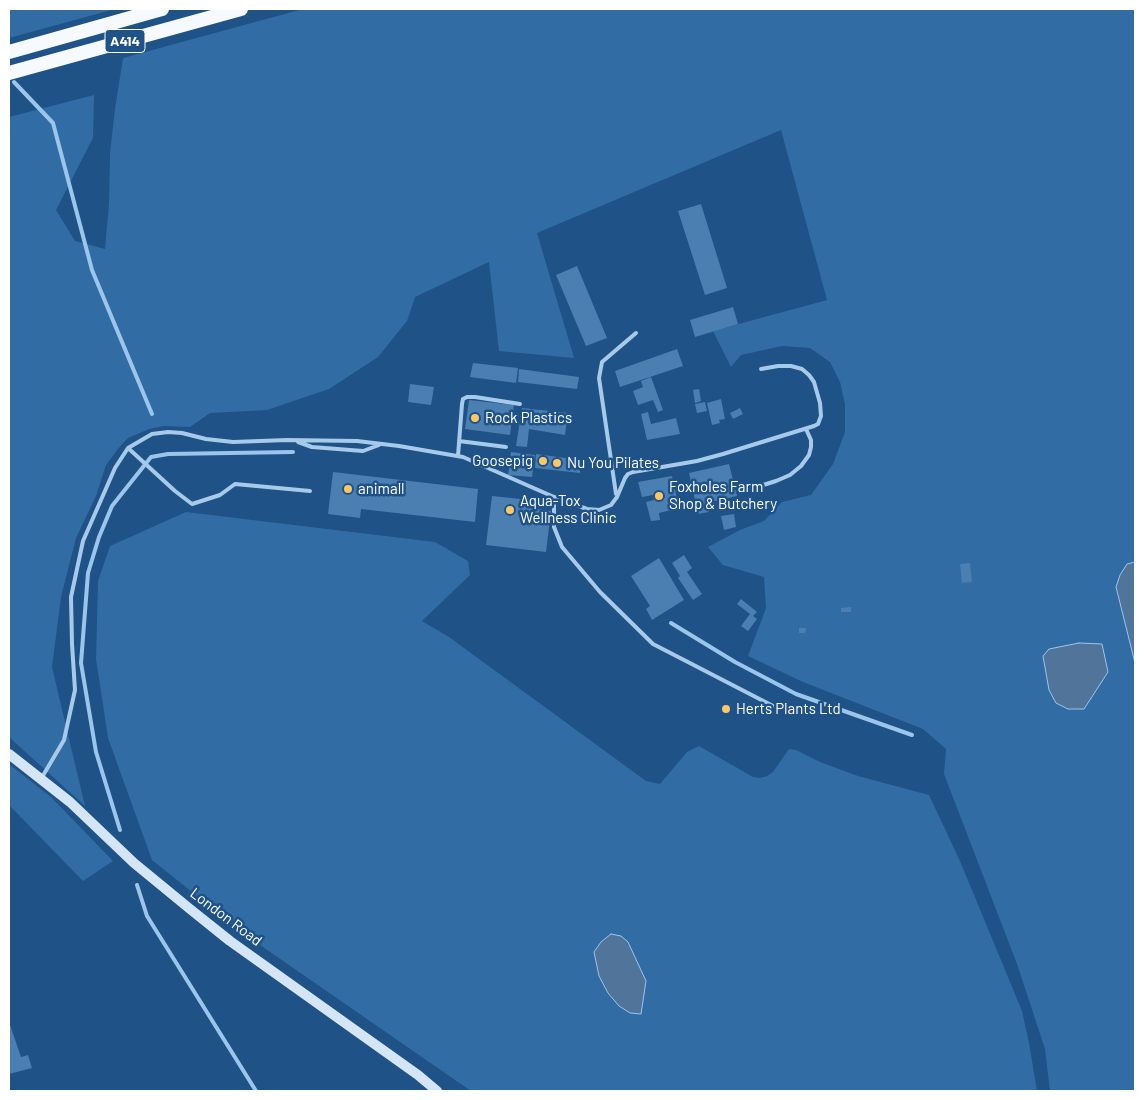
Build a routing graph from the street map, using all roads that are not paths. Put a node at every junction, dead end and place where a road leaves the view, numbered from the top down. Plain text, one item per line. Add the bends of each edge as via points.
1 (162, 9) edge
2 (241, 9) edge
3 (9, 52) edge
4 (9, 73) edge
5 (636, 333) dead end
6 (761, 369) dead end
7 (520, 404) dead end
8 (806, 429) junction
9 (294, 440) junction
10 (459, 441) junction
11 (380, 444) junction
12 (506, 447) dead end
13 (128, 448) junction
14 (458, 456) junction
15 (760, 486) dead end
16 (310, 491) dead end
17 (617, 496) junction
18 (554, 497) junction
19 (775, 707) dead end
20 (9, 754) edge
21 (42, 779) junction
22 (437, 1091) edge

1 - 3 highway, A414
2 - 4 highway, A414
5 - 17 lane via 602,362 599,378
6 - 8 lane via 791,366 809,375 814,382 821,416 818,424
7 - 10 lane via 475,397 463,399
8 - 15 lane via 811,447 801,466 790,475
8 - 17 lane via 698,461 633,472 624,478
9 - 11 lane
9 - 11 lane via 312,447 363,451
9 - 13 lane via 233,442 168,432 152,434
10 - 12 lane
10 - 14 lane
11 - 14 lane
13 - 16 lane via 192,504 220,495 234,484
13 - 21 lane via 115,468 83,541 71,597 75,690 64,740
14 - 18 lane
17 - 18 lane via 611,505 600,510 587,509
18 - 19 lane via 554,527 562,547 600,592 653,644
20 - 21 main road, London Road
21 - 22 main road, London Road via 134,863 230,941

